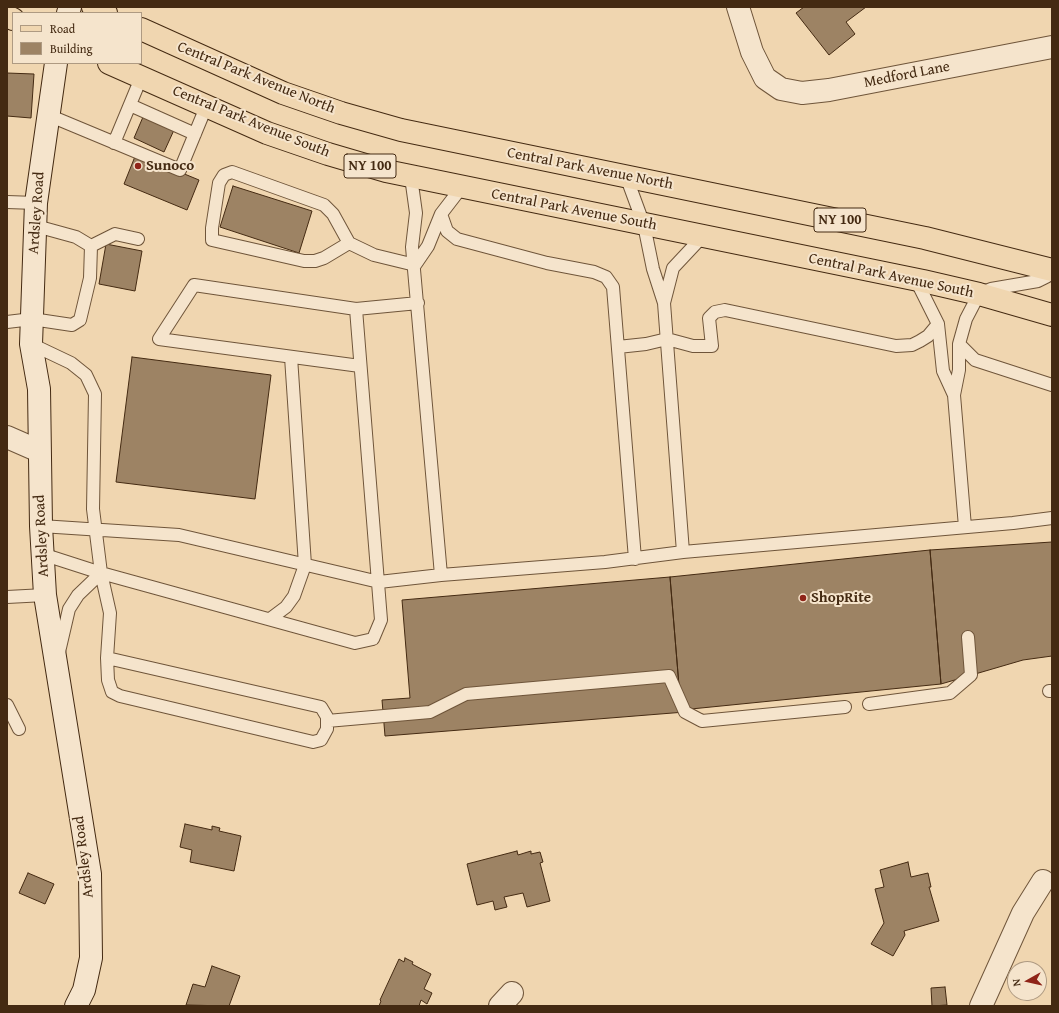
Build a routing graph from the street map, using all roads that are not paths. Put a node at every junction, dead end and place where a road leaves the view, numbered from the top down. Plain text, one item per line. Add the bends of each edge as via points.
1 (93, 7) edge
2 (738, 7) edge
3 (104, 12) edge
4 (142, 29) edge
5 (1052, 47) edge
6 (56, 64) edge
7 (111, 64) edge
8 (141, 78) junction
9 (130, 105) junction
10 (206, 107) junction
11 (48, 115) junction
12 (195, 134) junction
13 (114, 143) junction
14 (626, 176) junction
15 (411, 177) junction
16 (461, 188) junction
17 (7, 202) edge
18 (36, 204) junction
19 (442, 214) junction
20 (644, 224) junction
21 (36, 226) junction
22 (703, 236) junction
23 (138, 239) dead end
24 (349, 243) junction
25 (91, 246) junction
26 (415, 264) junction
27 (1052, 270) edge
28 (1052, 274) edge
29 (916, 280) junction
30 (979, 294) junction
31 (418, 303) junction
32 (664, 303) junction
33 (356, 309) junction
34 (1052, 315) edge
35 (32, 319) junction
36 (7, 322) edge
37 (938, 324) junction
38 (667, 339) junction
39 (31, 344) junction
40 (959, 344) junction
41 (618, 347) junction
42 (292, 357) junction
43 (360, 366) junction
44 (1052, 385) edge
45 (954, 395) junction
46 (7, 437) edge
47 (39, 451) junction
48 (1052, 518) edge
49 (41, 526) junction
50 (965, 527) junction
51 (96, 530) junction
52 (683, 552) junction
53 (42, 554) junction
54 (635, 558) junction
55 (306, 565) junction
56 (101, 573) junction
57 (441, 575) junction
58 (379, 582) junction
59 (45, 595) junction
60 (7, 596) edge
61 (270, 619) junction
62 (968, 637) dead end
63 (107, 658) junction
64 (56, 669) junction
65 (870, 704) dead end
66 (7, 705) edge
67 (845, 707) dead end
68 (327, 721) junction
69 (18, 729) dead end
70 (1043, 881) dead end
71 (76, 1006) edge
72 (981, 1006) edge

1 - 3 main road
2 - 5 main road, Medford Lane via 752,52 765,78 781,89 802,93
4 - 14 main road, Central Park Avenue North / NY 100 via 283,93 341,113 401,130
6 - 11 main road, Ardsley Road
7 - 8 main road, Central Park Avenue South / NY 100
8 - 9 lane
8 - 10 main road, Central Park Avenue South / NY 100
9 - 12 lane
9 - 13 lane
10 - 12 lane
10 - 15 main road, Central Park Avenue South / NY 100 via 328,154
11 - 13 lane
11 - 18 main road, Ardsley Road
12 - 13 lane via 180,170
14 - 20 lane
14 - 27 main road, Central Park Avenue North / NY 100 via 925,238
15 - 16 main road, Central Park Avenue South / NY 100
15 - 26 lane via 416,213 412,247
16 - 19 lane
16 - 20 main road, Central Park Avenue South / NY 100
17 - 18 lane
18 - 21 main road, Ardsley Road
19 - 26 lane via 428,246
19 - 41 lane via 447,231 457,239 479,247 594,272 606,277 613,286
20 - 22 main road, Central Park Avenue South / NY 100
20 - 32 lane via 653,269
21 - 25 lane via 76,237
21 - 35 main road, Ardsley Road
22 - 29 main road, Central Park Avenue South / NY 100
22 - 32 lane via 673,268
23 - 25 lane via 115,234
24 - 24 lane via 333,214 324,205 232,172 224,175 219,183 212,240 304,261 324,258
24 - 26 lane via 374,255
25 - 35 lane via 90,278 80,320 72,325
26 - 31 lane
28 - 30 lane via 1038,281 991,289
29 - 30 main road, Central Park Avenue South / NY 100
29 - 37 lane
30 - 34 main road, Central Park Avenue South / NY 100
30 - 40 lane via 966,319
31 - 33 lane
31 - 57 lane
32 - 38 lane
33 - 42 lane via 194,285 159,339
33 - 43 lane
35 - 36 lane
35 - 39 main road, Ardsley Road
37 - 38 lane via 920,341 896,346 725,310 715,312 709,318 712,346 693,346
37 - 45 lane via 943,371
38 - 41 lane
38 - 52 lane
39 - 47 main road, Ardsley Road via 39,389
39 - 51 lane via 71,363 86,375 95,394
40 - 44 lane via 975,360
40 - 45 lane via 960,370
41 - 54 lane
42 - 43 lane
42 - 55 lane
43 - 58 lane
45 - 50 lane
46 - 47 main road
47 - 49 main road, Ardsley Road
48 - 50 lane
49 - 51 lane
49 - 53 main road, Ardsley Road
50 - 52 lane
51 - 55 lane via 179,535
51 - 56 lane
52 - 54 lane
53 - 56 lane
53 - 59 main road, Ardsley Road
54 - 57 lane
55 - 58 lane
55 - 61 lane via 294,596 286,607
56 - 61 lane
56 - 63 lane via 110,613
56 - 64 lane via 78,595 69,609
57 - 58 lane
58 - 61 lane via 381,620 373,639 355,642
59 - 60 lane
59 - 64 main road, Ardsley Road
62 - 65 lane via 971,675 950,693
63 - 68 lane via 321,708
63 - 68 lane via 108,680 112,692 120,696 313,742 321,740 327,729
64 - 71 main road, Ardsley Road via 90,874 91,958 84,990
66 - 69 lane
67 - 68 lane via 702,721 685,712 669,676 466,694 430,712
70 - 72 main road via 1023,913

